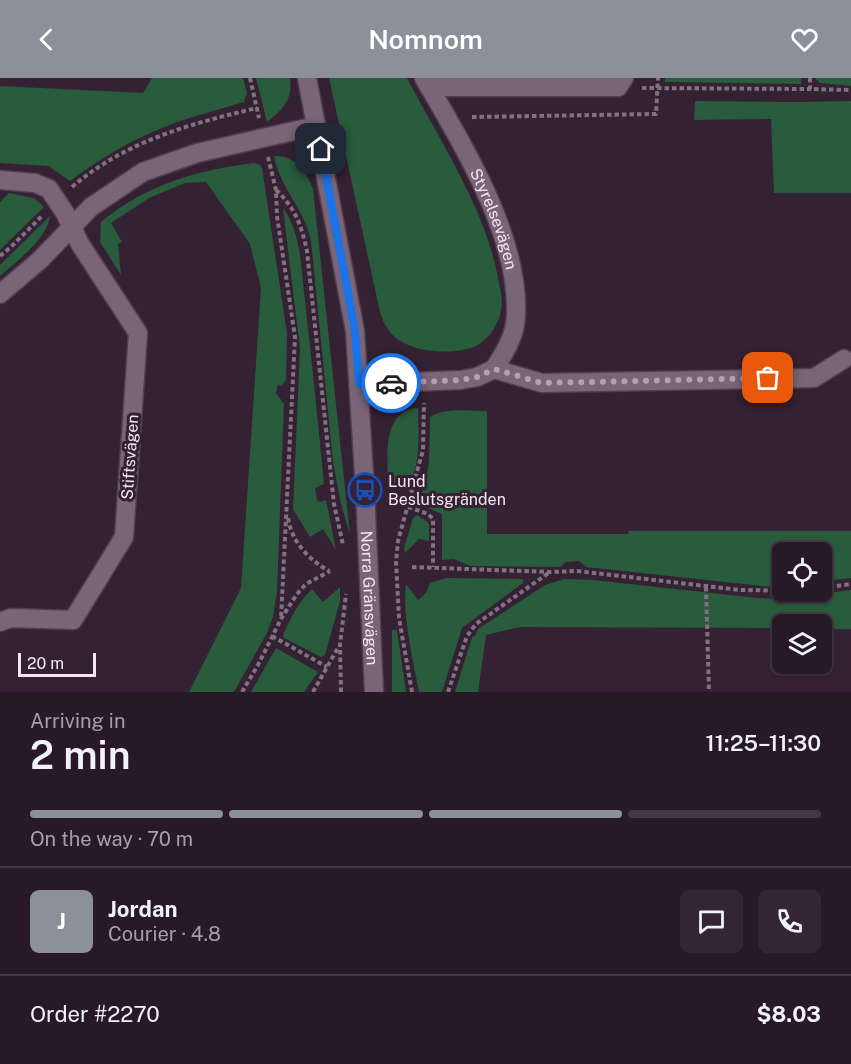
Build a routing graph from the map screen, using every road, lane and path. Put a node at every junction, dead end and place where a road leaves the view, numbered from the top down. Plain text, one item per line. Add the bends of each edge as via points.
1 (250, 78) edge
2 (307, 78) edge
3 (658, 78) edge
4 (810, 78) edge
5 (621, 82) edge
6 (426, 83) edge
7 (659, 89) junction
8 (810, 89) junction
9 (851, 90) edge
10 (257, 108) dead end
11 (447, 115) junction
12 (316, 126) junction
13 (269, 159) dead end
14 (0, 180) edge
15 (276, 190) junction
16 (71, 226) junction
17 (0, 294) edge
18 (844, 359) dead end
19 (494, 369) junction
20 (424, 383) junction
21 (359, 384) junction
22 (408, 507) junction
23 (286, 509) junction
24 (343, 547) dead end
25 (412, 567) dead end
26 (433, 567) junction
27 (550, 572) junction
28 (346, 584) dead end
29 (851, 584) edge
30 (706, 587) junction
31 (832, 587) edge
32 (772, 592) edge
33 (280, 619) junction
34 (0, 622) edge
35 (272, 636) junction
36 (339, 645) junction
37 (327, 667) junction
38 (242, 692) edge
39 (313, 692) edge
40 (341, 692) edge
41 (374, 692) edge
42 (412, 692) edge
43 (448, 692) edge
44 (709, 692) edge

1 - 10 path
2 - 12 street, Norra Gränsvägen
3 - 7 path
4 - 8 path
5 - 6 street
5 - 7 path
6 - 11 street, Styrelsevägen
7 - 8 path
7 - 11 path via 656,114
8 - 9 path
11 - 19 street, Styrelsevägen via 495,213 512,267 515,321 508,347
12 - 16 street via 160,165 102,197
12 - 21 street, Norra Gränsvägen via 355,331
13 - 15 path
14 - 16 street, Stiftsvägen via 36,183 49,189
15 - 23 path via 294,337
15 - 24 path via 296,215 307,251 334,504
16 - 17 street via 40,260
16 - 34 street, Stiftsvägen via 138,333 124,537 73,620 11,618
18 - 19 street via 814,378 542,383
19 - 20 street via 477,377
20 - 21 street
20 - 22 path via 423,450
21 - 41 street, Norra Gränsvägen
22 - 26 path via 433,519
22 - 42 path via 396,562 399,618
23 - 33 path
23 - 33 path via 295,540 330,572 306,585
25 - 26 path
26 - 27 path
27 - 30 path via 577,571
27 - 43 path via 476,624 464,642
28 - 36 path
29 - 31 path
30 - 32 path
30 - 44 path
33 - 35 path
35 - 37 path
35 - 38 path
36 - 37 path
36 - 40 path
37 - 39 path

